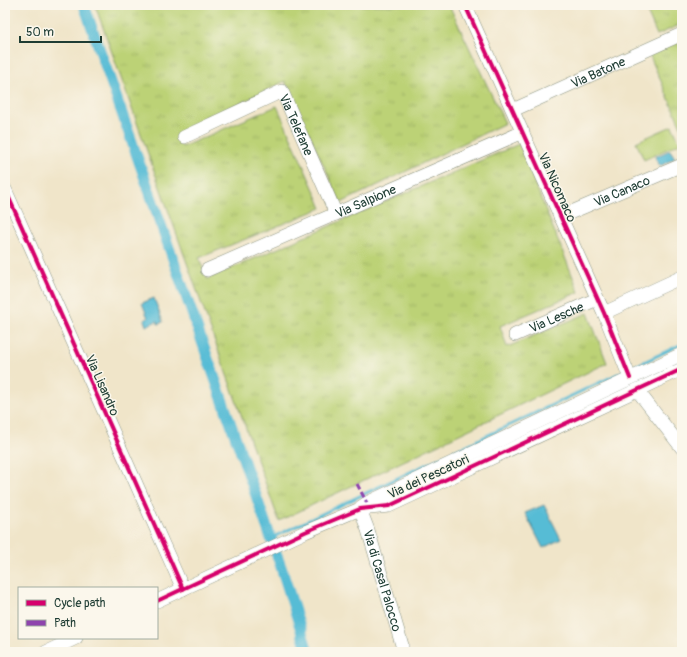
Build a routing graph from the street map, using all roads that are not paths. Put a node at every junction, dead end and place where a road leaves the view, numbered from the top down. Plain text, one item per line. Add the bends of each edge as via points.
1 (468, 6) edge
2 (682, 34) edge
3 (513, 110) junction
4 (523, 132) junction
5 (184, 137) dead end
6 (682, 165) edge
7 (5, 189) edge
8 (336, 214) junction
9 (560, 217) junction
10 (207, 270) dead end
11 (682, 277) edge
12 (597, 299) junction
13 (604, 313) junction
14 (515, 335) dead end
15 (682, 354) edge
16 (682, 369) edge
17 (627, 373) junction
18 (637, 390) junction
19 (682, 448) edge
20 (360, 509) junction
21 (183, 589) junction
22 (158, 601) edge
23 (74, 639) edge
24 (46, 652) edge
25 (402, 652) edge

1 - 3 street, Via Nicomaco
2 - 3 street, Via Batone
3 - 4 street, Via Nicomaco
4 - 8 street, Via Salpione
4 - 9 street, Via Nicomaco
5 - 8 street, Via Telefane via 282,91
6 - 9 street, Via Canaco
7 - 21 street, Via Lisandro
8 - 10 street, Via Salpione
9 - 12 street, Via Nicomaco
11 - 13 street
12 - 13 street, Via Nicomaco
12 - 14 street, Via Lesche
13 - 17 street, Via Nicomaco
15 - 17 street, Via dei Pescatori
16 - 18 street, Via dei Pescatori
17 - 20 street, Via dei Pescatori via 367,503
18 - 19 street
18 - 20 street, Via dei Pescatori via 389,506
20 - 21 street, Via dei Pescatori
20 - 25 street, Via di Casal Palocco
21 - 22 street, Via dei Pescatori
23 - 24 street

